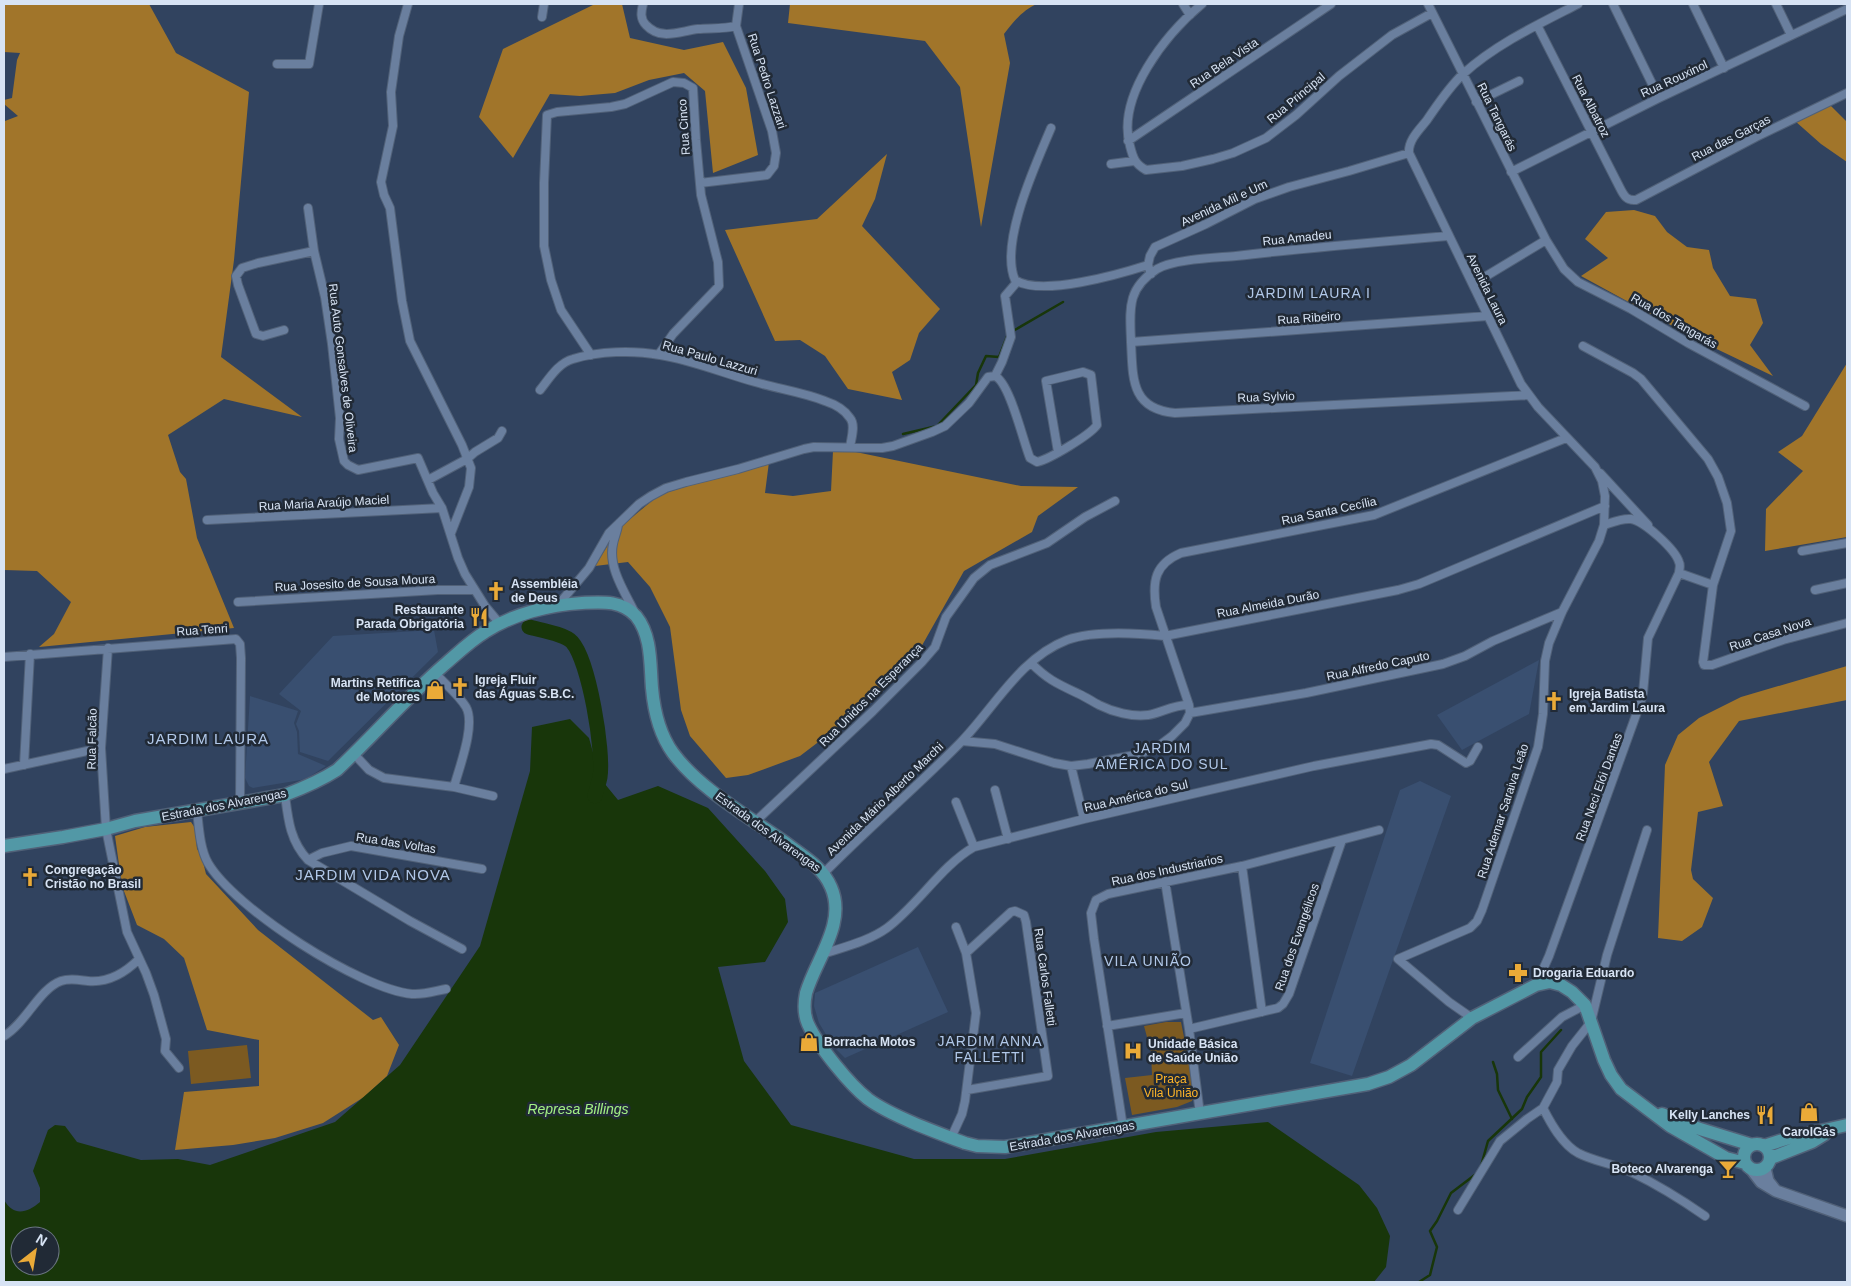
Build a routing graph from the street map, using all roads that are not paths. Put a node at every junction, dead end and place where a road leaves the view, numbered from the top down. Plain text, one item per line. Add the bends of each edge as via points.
1 (319, 4) edge
2 (408, 4) edge
3 (544, 4) edge
4 (642, 4) edge
5 (738, 4) edge
6 (1183, 4) edge
7 (1202, 4) edge
8 (1331, 4) edge
9 (1428, 4) edge
10 (1578, 4) edge
11 (1613, 4) edge
12 (1693, 4) edge
13 (1776, 4) edge
14 (1847, 9) edge
15 (1432, 13) junction
16 (1190, 15) junction
17 (542, 17) dead end
18 (1538, 25) junction
19 (736, 26) junction
20 (1791, 35) junction
21 (277, 64) dead end
22 (1724, 68) junction
23 (1463, 74) junction
24 (1519, 81) dead end
25 (1847, 93) edge
26 (1659, 98) junction
27 (1476, 102) junction
28 (1051, 128) dead end
29 (1591, 132) junction
30 (1128, 141) junction
31 (1409, 153) junction
32 (1134, 161) junction
33 (1111, 164) dead end
34 (1511, 172) junction
35 (700, 183) junction
36 (1625, 198) joint
37 (308, 208) dead end
38 (1448, 236) junction
39 (1546, 240) junction
40 (314, 251) junction
41 (1148, 265) junction
42 (1151, 274) junction
43 (1016, 281) junction
44 (1473, 284) junction
45 (1488, 316) junction
46 (284, 330) dead end
47 (1131, 342) junction
48 (1583, 346) dead end
49 (659, 354) junction
50 (591, 355) junction
51 (995, 376) junction
52 (540, 390) dead end
53 (1529, 395) junction
54 (1805, 406) dead end
55 (502, 432) dead end
56 (1566, 438) junction
57 (850, 447) junction
58 (1058, 452) junction
59 (467, 459) junction
60 (1595, 467) junction
61 (428, 480) junction
62 (1115, 501) dead end
63 (1605, 506) junction
64 (442, 508) junction
65 (207, 520) dead end
66 (619, 524) junction
67 (1604, 525) junction
68 (1654, 532) junction
69 (451, 533) junction
70 (1847, 543) edge
71 (1802, 551) dead end
72 (1679, 569) junction
73 (1847, 583) edge
74 (1713, 585) junction
75 (474, 590) junction
76 (1815, 590) dead end
77 (238, 602) dead end
78 (558, 605) junction
79 (1562, 612) junction
80 (638, 618) junction
81 (1847, 623) edge
82 (500, 624) junction
83 (1165, 636) junction
84 (108, 648) junction
85 (30, 654) junction
86 (4, 658) edge
87 (1031, 664) junction
88 (435, 673) junction
89 (1189, 709) junction
90 (962, 741) junction
91 (101, 748) junction
92 (1478, 748) dead end
93 (354, 754) junction
94 (24, 765) junction
95 (1070, 766) junction
96 (4, 768) edge
97 (454, 787) junction
98 (995, 790) dead end
99 (284, 795) junction
100 (493, 796) dead end
101 (956, 802) dead end
102 (240, 803) junction
103 (197, 811) junction
104 (1084, 819) junction
105 (756, 821) junction
106 (106, 829) junction
107 (1379, 830) dead end
108 (1647, 830) dead end
109 (1008, 839) junction
110 (1342, 840) junction
111 (4, 846) edge
112 (974, 847) junction
113 (308, 860) junction
114 (1242, 866) junction
115 (482, 870) dead end
116 (824, 873) junction
117 (1165, 881) junction
118 (956, 927) dead end
119 (462, 948) dead end
120 (966, 953) junction
121 (823, 954) junction
122 (139, 959) junction
123 (1536, 985) junction
124 (446, 989) dead end
125 (1585, 1005) junction
126 (1262, 1012) junction
127 (1186, 1013) junction
128 (1472, 1018) junction
129 (1591, 1022) junction
130 (1107, 1026) junction
131 (1189, 1029) junction
132 (4, 1036) edge
133 (1518, 1056) dead end
134 (179, 1068) dead end
135 (967, 1090) junction
136 (1643, 1107) junction
137 (1543, 1108) junction
138 (1200, 1114) junction
139 (1123, 1127) junction
140 (1841, 1127) edge
141 (950, 1138) junction
142 (1758, 1145) junction
143 (1768, 1163) junction
144 (1749, 1166) junction
145 (1776, 1191) junction
146 (1458, 1210) dead end
147 (1706, 1216) dead end
148 (1847, 1216) edge

1 - 21 street via 309,64
2 - 59 street via 399,36 391,92 393,126 381,182 390,208 410,341
3 - 17 street
4 - 19 street via 640,13 644,22 658,33
5 - 19 street, Rua Pedro Lazzari
6 - 16 street
7 - 16 street
8 - 30 street, Rua Bela Vista
9 - 15 street, Rua Tangarás
10 - 18 street
11 - 26 street
12 - 22 street
13 - 20 street
14 - 20 street, Rua Rouxinol
15 - 23 street, Rua Tangarás
15 - 32 street, Rua Principal via 1392,35 1339,76 1296,116 1250,146 1213,159 1152,170 1142,168
16 - 30 street via 1153,58 1130,104
18 - 23 street
18 - 29 street, Rua Albatroz
19 - 35 street, Rua Pedro Lazzari via 772,131 776,153 774,166 767,175
20 - 22 street, Rua Rouxinol
22 - 26 street, Rua Rouxinol
23 - 27 street, Rua Tangarás
23 - 31 street via 1414,136
24 - 27 street
25 - 36 street, Rua das Garças via 1636,200
26 - 29 street, Rua Rouxinol
27 - 34 street, Rua Tangarás
28 - 43 street via 1019,213 1011,259
29 - 34 street, Rua Rouxinol
29 - 36 street, Rua Albatroz
30 - 32 street
31 - 38 street, Avenida Laura
31 - 41 street, Avenida Mil e Um via 1256,199 1155,247
32 - 33 street
34 - 39 street, Rua Tangarás
35 - 49 street, Rua Cinco via 718,262 719,286 673,334
35 - 50 street, Rua Cinco via 693,88 684,83 673,82 625,104 547,115 544,246 561,310
37 - 40 street, Rua Auto Gonsalves de Oliveira
38 - 42 street, Rua Amadeu via 1179,262
38 - 44 street, Avenida Laura
39 - 44 street
39 - 54 street, Rua dos Tangarás via 1564,269 1578,282
40 - 46 street via 242,268 236,276 256,334 263,336
40 - 61 street, Rua Auto Gonsalves de Oliveira via 332,344 340,418 339,439 344,461 358,470 418,458
41 - 42 street
41 - 43 street via 1114,276 1059,285 1031,285
42 - 47 street, Rua Sylvio via 1137,288 1130,306
43 - 51 street via 1005,296 1010,337
44 - 45 street, Avenida Laura
45 - 47 street, Rua Ribeiro
45 - 53 street, Avenida Laura
47 - 53 street, Rua Sylvio via 1136,390 1145,401 1165,412
48 - 74 street via 1640,379 1708,459 1718,477 1727,503 1731,531
49 - 50 street, Rua Paulo Lazzuri
49 - 57 street, Rua Paulo Lazzuri via 834,405 852,422
50 - 52 street, Rua Paulo Lazzuri via 570,359
51 - 57 street via 988,377 969,403 941,428 893,446
51 - 58 street via 1002,380 1009,394 1030,458 1040,462
53 - 56 street, Avenida Laura
55 - 59 street
56 - 60 street, Avenida Laura
56 - 83 street, Rua Santa Cecília via 1374,515 1173,556 1161,566 1154,585 1156,607
57 - 66 street via 814,447 793,451 666,488 639,504
58 - 58 street via 1098,425 1091,375 1083,372 1046,381
59 - 61 street
59 - 69 street via 472,476
60 - 63 street, Avenida Laura via 1602,481
60 - 68 street
61 - 64 street, Rua Auto Gonsalves de Oliveira
62 - 105 street, Rua Unidos na Esperança via 1047,543 990,565 974,578 946,617 935,647 922,662
63 - 67 street, Rua Ademar Saraiva Leão
63 - 83 street, Rua Almeida Durão via 1419,584
64 - 65 street, Rua Maria Araújo Maciel
64 - 69 street, Rua Auto Gonsalves de Oliveira
66 - 78 street via 609,533 589,568
66 - 80 street via 612,545 612,559
67 - 68 street via 1629,518
67 - 79 street, Rua Ademar Saraiva Leão
68 - 72 street via 1679,560
69 - 75 street, Rua Auto Gonsalves de Oliveira via 458,558
70 - 71 street
72 - 74 street
72 - 123 street, Rua Neci Elói Dantas via 1648,638 1640,704 1553,947
73 - 76 street
74 - 81 street, Rua Casa Nova via 1703,662 1706,666
75 - 77 street, Rua Josesito de Sousa Moura
75 - 82 street, Rua Auto Gonsalves de Oliveira
78 - 80 main road, Estrada dos Alvarengas via 605,601 616,603
78 - 82 main road, Estrada dos Alvarengas
79 - 89 street, Rua Alfredo Caputo via 1443,664 1306,693
79 - 128 street, Rua Ademar Saraiva Leão via 1545,661 1538,747 1477,921 1470,928 1398,959
80 - 105 main road, Estrada dos Alvarengas via 650,651 655,708 674,754 718,796
82 - 88 main road, Estrada dos Alvarengas via 473,640
83 - 87 street, Rua Almeida Durão via 1128,632 1079,637 1047,650
83 - 89 street
84 - 85 street, Rua Tenri
84 - 91 street, Rua Falcão
84 - 102 street, Rua Tenri via 230,638 238,641 241,658
85 - 86 street, Rua Tenri
85 - 94 street
87 - 89 street, Rua Alfredo Caputo via 1060,686 1122,713 1148,715 1176,705
87 - 90 street, Rua Almeida Durão
88 - 93 main road, Estrada dos Alvarengas
88 - 97 street via 462,702 469,715 468,735
89 - 95 street, Avenida Mário Alberto Marchi via 1185,723 1156,748 1135,755
90 - 95 street, Avenida Mário Alberto Marchi via 995,744
90 - 116 street, Avenida Mário Alberto Marchi
91 - 94 street
91 - 106 street, Rua Falcão
92 - 104 street, Rua América do Sul via 1466,763 1438,745 1430,744 1314,766
93 - 97 street via 369,770 384,778
93 - 99 main road, Estrada dos Alvarengas via 319,782
94 - 96 street
95 - 104 street
97 - 100 street
98 - 109 street
99 - 102 main road, Estrada dos Alvarengas
99 - 113 street via 293,838
101 - 112 street
102 - 103 main road, Estrada dos Alvarengas
103 - 106 main road, Estrada dos Alvarengas
103 - 124 street via 204,855 214,871 249,906 286,935 385,987 413,994
104 - 109 street, Rua América do Sul
105 - 116 main road, Estrada dos Alvarengas
106 - 111 main road, Estrada dos Alvarengas
106 - 122 street, Rua Falcão via 127,932
107 - 110 street, Rua dos Industriarios
108 - 129 street via 1607,955
109 - 112 street, Rua América do Sul
110 - 114 street, Rua dos Industriarios
110 - 126 street, Rua dos Evangélicos via 1289,994 1278,1008
112 - 121 street, Rua América do Sul via 963,853 885,929
113 - 115 street, Rua das Voltas via 333,849 351,846
113 - 119 street
114 - 117 street, Rua dos Industriarios
114 - 126 street
116 - 121 main road, Estrada dos Alvarengas via 832,889 836,913
117 - 127 street
117 - 130 street, Rua dos Industriarios via 1108,894 1092,906
118 - 120 street
120 - 135 street via 976,1013
120 - 135 street, Rua Carlos Falletti via 1011,912 1024,915 1048,1076
121 - 141 main road, Estrada dos Alvarengas via 805,1001 808,1024 815,1036 854,1087 870,1100
122 - 132 street via 114,978 96,981 70,979 55,984 13,1031
122 - 134 street, Rua Falcão via 166,1038 165,1051
123 - 125 main road, Estrada dos Alvarengas via 1550,982 1561,985
123 - 128 main road, Estrada dos Alvarengas
125 - 129 main road, Estrada dos Alvarengas
125 - 133 street via 1562,1017
126 - 131 street, Rua dos Evangélicos
127 - 130 street
127 - 131 street
128 - 138 main road, Estrada dos Alvarengas via 1411,1065 1389,1077 1368,1084
129 - 136 main road, Estrada dos Alvarengas via 1611,1075 1621,1089
129 - 137 street via 1558,1070 1557,1082
130 - 139 street, Rua dos Industriarios
131 - 138 street
135 - 141 street via 962,1114
136 - 142 main road, Estrada dos Alvarengas via 1700,1129
136 - 144 main road, Estrada dos Alvarengas via 1726,1158
137 - 146 street via 1500,1141
137 - 147 street via 1568,1146 1663,1188
138 - 139 main road, Estrada dos Alvarengas
139 - 141 main road, Estrada dos Alvarengas via 1005,1147 977,1146
140 - 142 main road
140 - 143 main road
142 - 143 main road via 1769,1151
142 - 144 main road via 1748,1147 1744,1155
143 - 144 main road via 1758,1170
143 - 145 street via 1768,1181
144 - 145 street via 1761,1182
145 - 148 street

